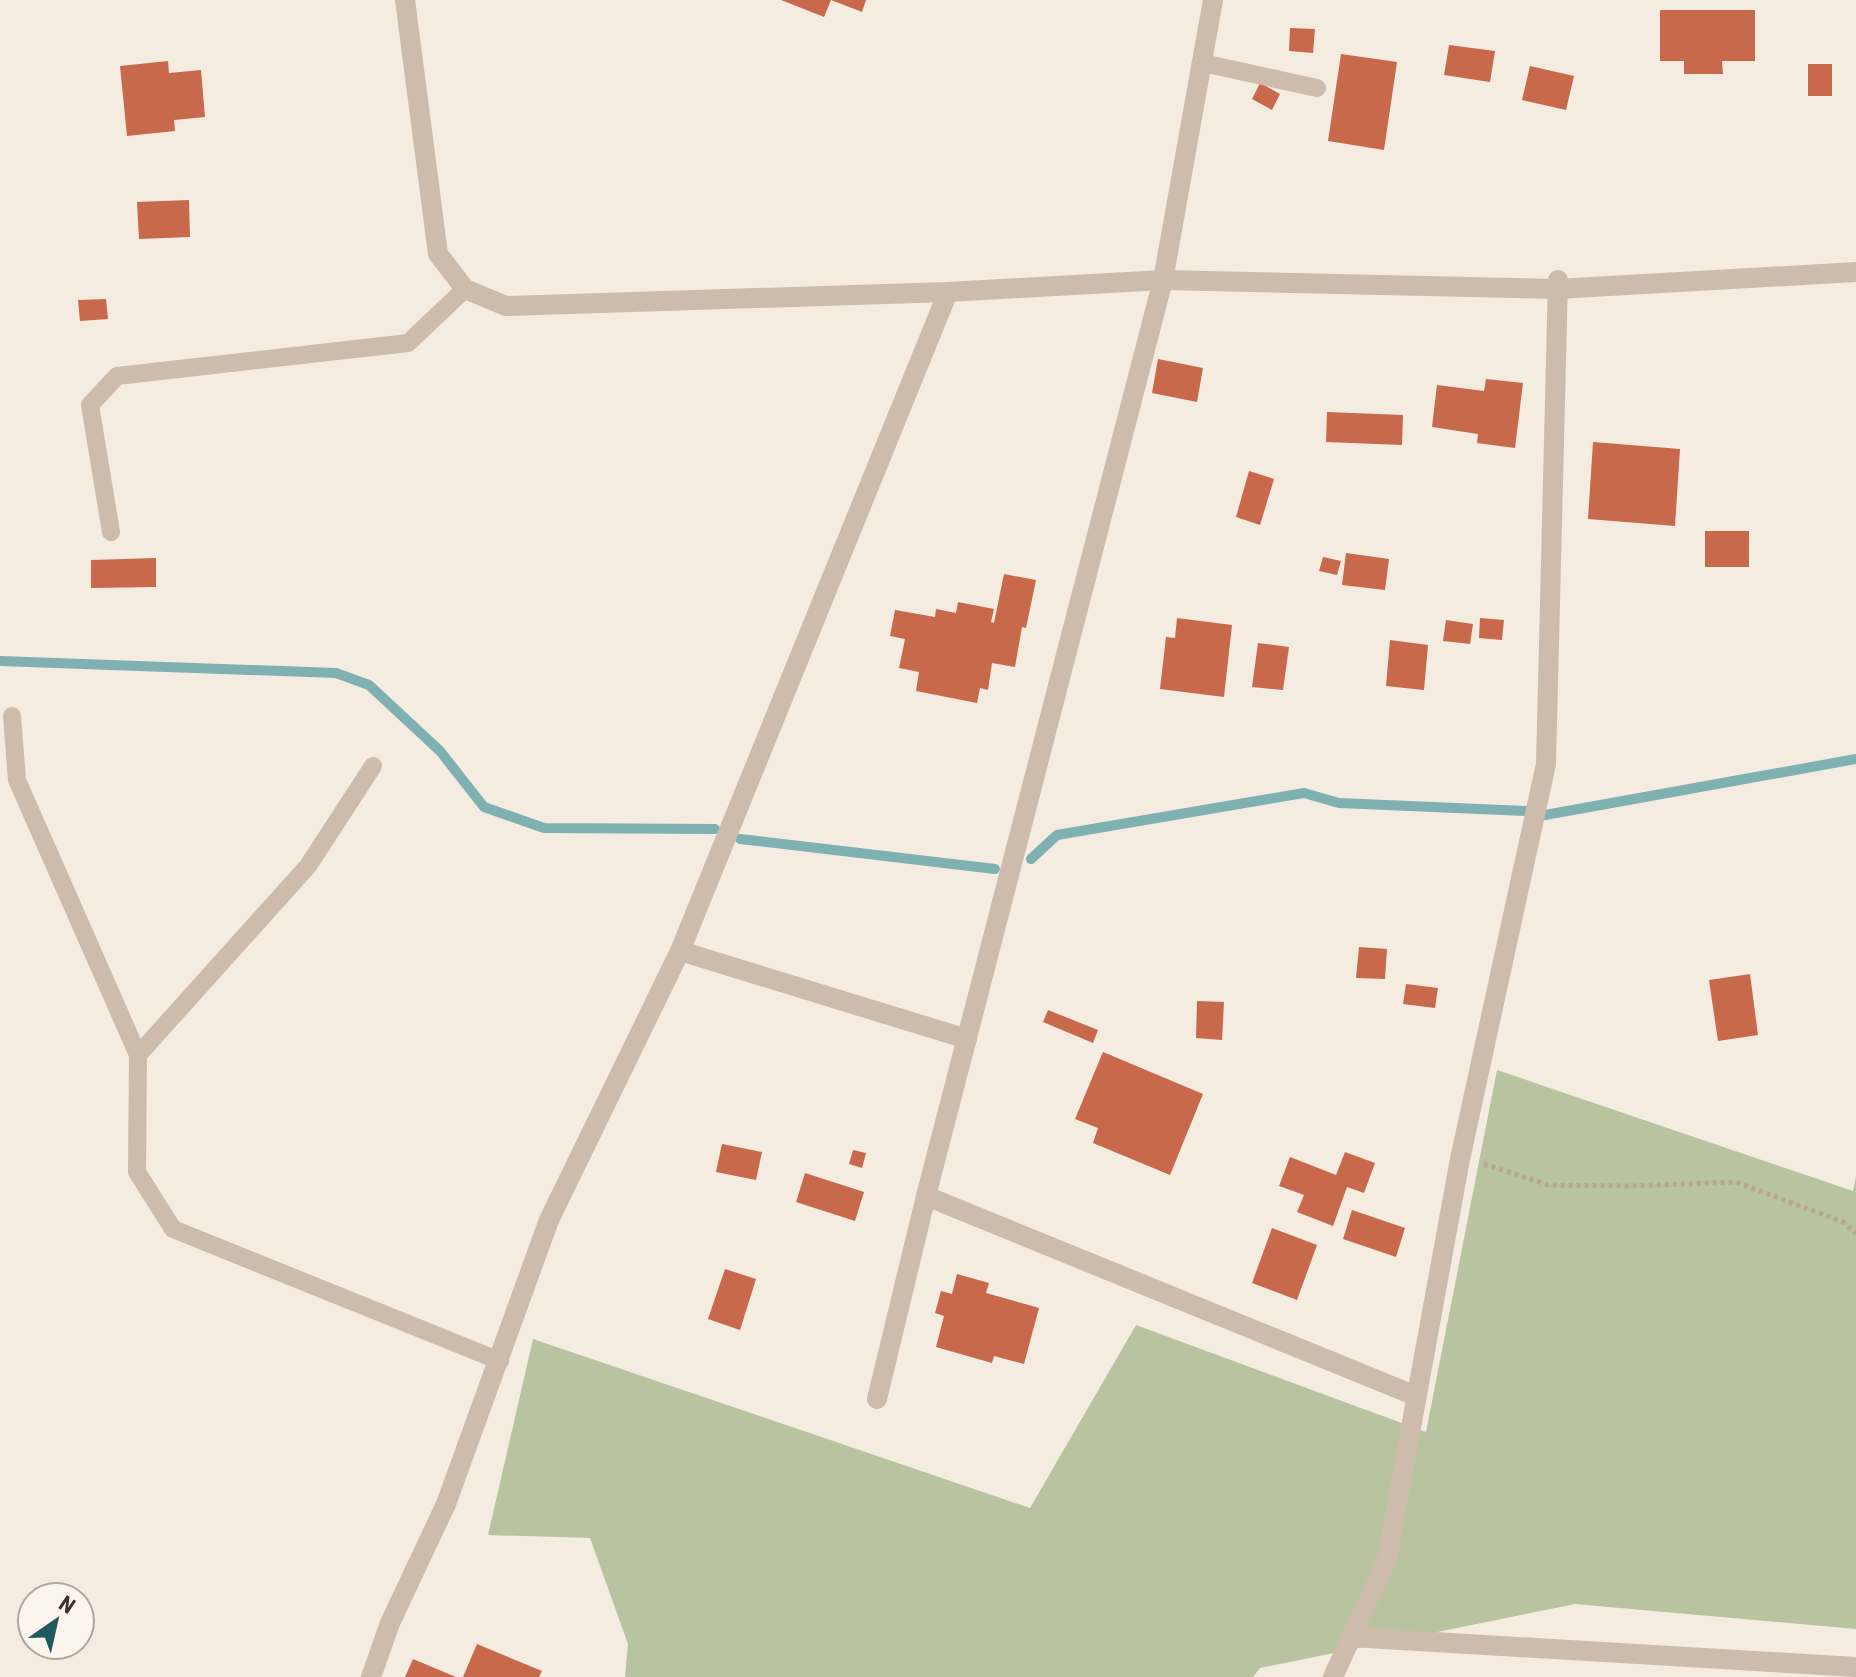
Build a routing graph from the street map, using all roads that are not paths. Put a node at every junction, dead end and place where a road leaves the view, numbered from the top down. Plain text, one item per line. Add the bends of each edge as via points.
1 (405, 0) edge
2 (1213, 0) edge
3 (1203, 63) junction
4 (1317, 88) dead end
5 (1856, 272) edge
6 (1163, 280) junction
7 (1558, 285) junction
8 (465, 289) junction
9 (948, 292) junction
10 (111, 532) dead end
11 (12, 716) dead end
12 (373, 766) dead end
13 (680, 951) junction
14 (967, 1039) junction
15 (138, 1055) junction
16 (926, 1196) junction
17 (500, 1361) junction
18 (1416, 1396) junction
19 (877, 1399) dead end
20 (1351, 1637) junction
21 (1854, 1670) edge
22 (371, 1677) edge
23 (1333, 1677) edge

1 - 8 street via 438,254
2 - 3 street
3 - 4 lane
3 - 6 street
5 - 7 street
6 - 7 street
6 - 9 street
6 - 14 street
7 - 18 street via 1546,764 1460,1159
8 - 9 street via 506,306
8 - 10 lane via 408,343 117,376 90,405
9 - 13 street
11 - 15 lane via 17,780
12 - 15 lane via 308,866
13 - 14 street
13 - 17 street via 549,1220
14 - 16 street
15 - 17 lane via 137,1172 173,1229
16 - 18 street
16 - 19 street
17 - 22 street via 446,1504 390,1623
18 - 20 street via 1387,1559
20 - 21 street
20 - 23 street

